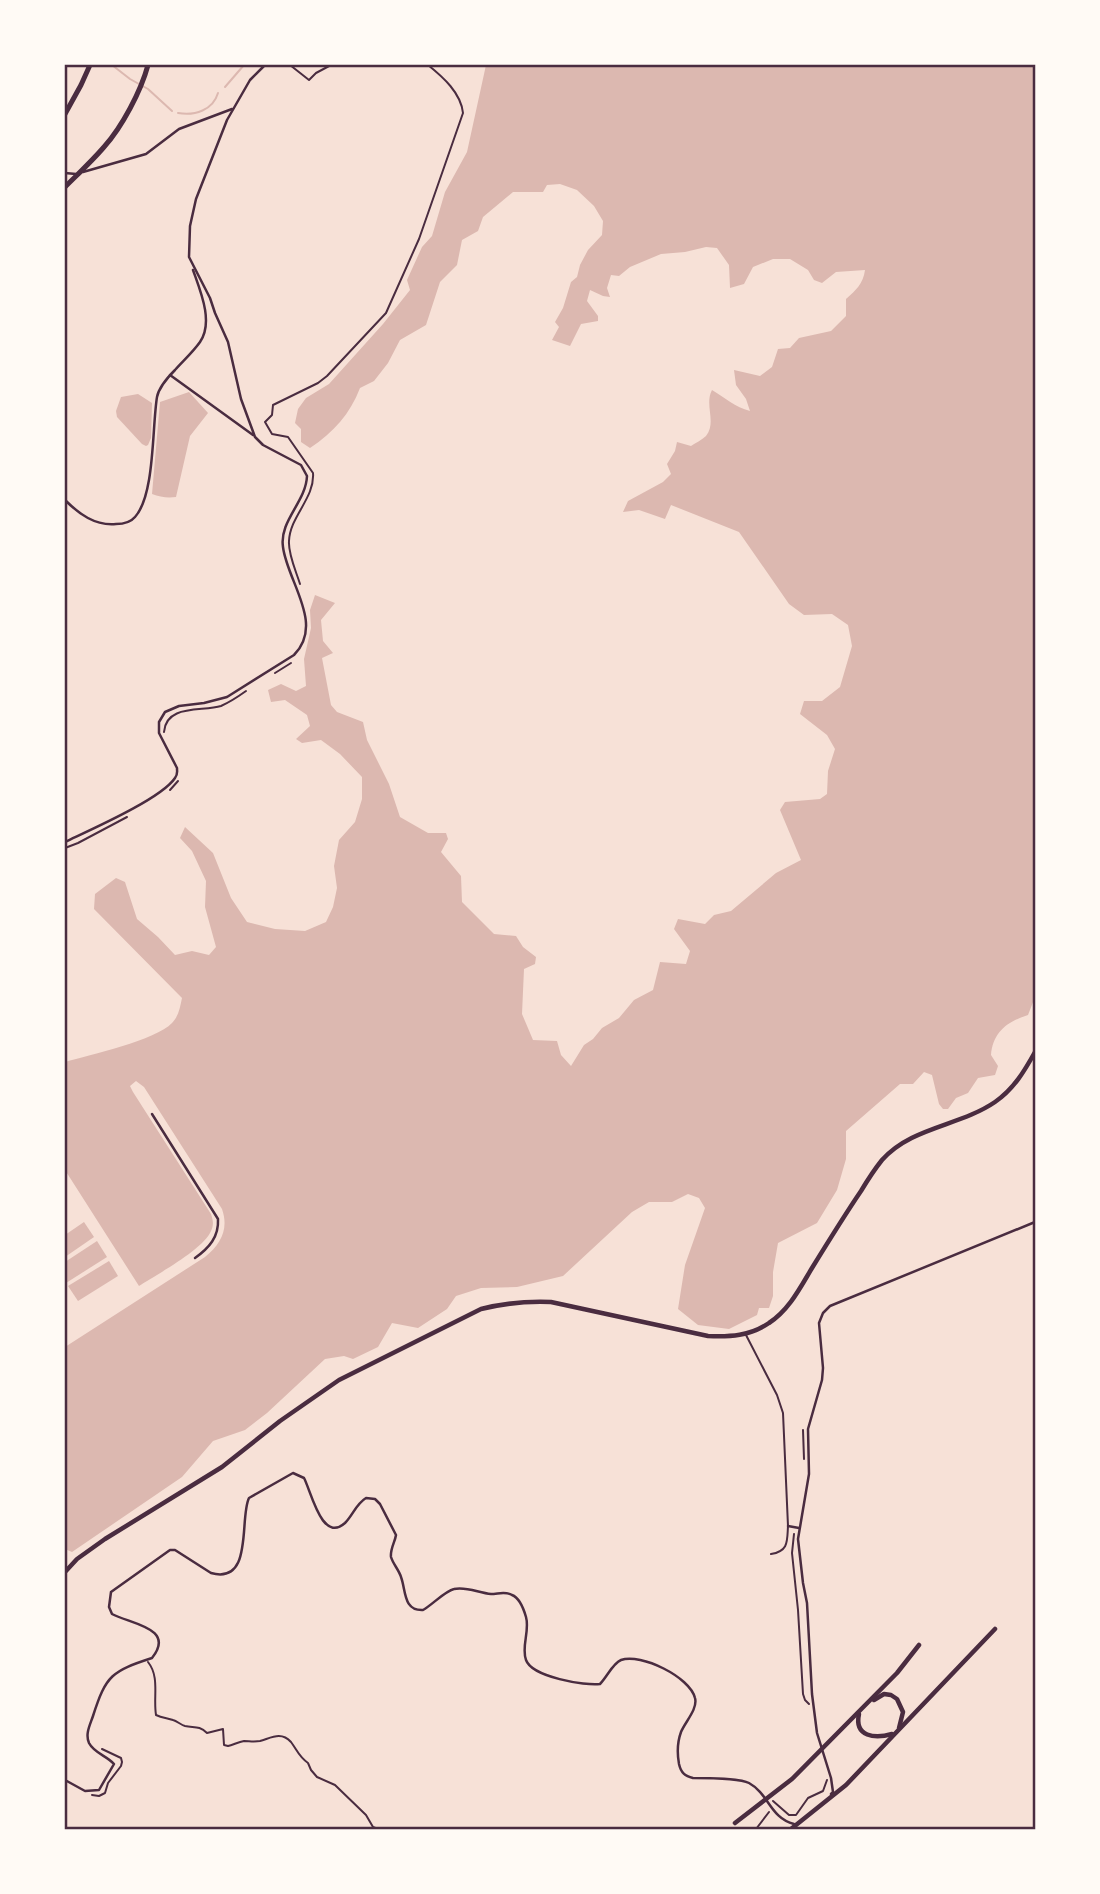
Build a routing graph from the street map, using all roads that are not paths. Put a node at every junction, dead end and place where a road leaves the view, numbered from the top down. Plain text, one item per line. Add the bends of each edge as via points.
1 (90, 65) edge
2 (148, 65) edge
3 (265, 65) edge
4 (232, 109) junction
5 (65, 114) edge
6 (65, 173) edge
7 (65, 187) edge
8 (191, 263) junction
9 (170, 375) junction
10 (255, 437) junction
11 (65, 500) edge
12 (65, 842) edge
13 (1035, 1052) edge
14 (152, 1114) dead end
15 (1035, 1222) edge
16 (195, 1258) dead end
17 (746, 1334) junction
18 (788, 1526) junction
19 (799, 1528) junction
20 (771, 1554) dead end
21 (65, 1572) edge
22 (995, 1629) dead end
23 (919, 1645) dead end
24 (867, 1704) junction
25 (860, 1712) junction
26 (897, 1732) junction
27 (65, 1780) edge
28 (735, 1823) dead end
29 (792, 1829) edge

1 - 5 highway
2 - 7 highway via 125,117 106,146
3 - 4 street
4 - 6 street via 179,129 146,154
4 - 8 street via 196,199 188,250
8 - 9 street via 206,319 202,340
8 - 10 street via 228,342
9 - 10 street
9 - 11 street via 158,393 148,483 135,518 108,525 90,520
10 - 12 street via 300,465 307,476 283,541 306,619 302,644 286,660 227,697 165,712 159,733 177,768 175,778 140,804
13 - 17 main road via 1014,1085 997,1101 907,1140 884,1158 787,1307
14 - 16 street via 217,1214 215,1237
15 - 19 street via 881,1284 823,1313 818,1323 822,1380 808,1429 809,1474
17 - 18 lane via 783,1413
17 - 21 main road via 708,1336 551,1302 481,1309 340,1380 222,1467 105,1539
18 - 19 street
18 - 20 lane via 783,1550
19 - 27 street via 817,1733 833,1792 809,1817 793,1824 778,1817 749,1783 693,1778 681,1772 678,1741 695,1699 673,1673 628,1659 615,1664 600,1684 546,1675 525,1658 527,1619 512,1594 452,1589 423,1610 415,1609 406,1600 392,1559 396,1535 380,1504 366,1498 343,1525 330,1527 321,1520 304,1478 293,1473 249,1498 245,1539 230,1571 211,1573 170,1550 111,1592 113,1614 143,1625 158,1636 159,1647 152,1658 113,1676 96,1704 88,1738 92,1748 114,1765 102,1787 85,1791
22 - 26 main road
23 - 24 main road
24 - 25 main road
24 - 26 main road via 884,1694 897,1699 903,1712
25 - 26 main road via 857,1722 867,1734 877,1738
25 - 28 main road via 792,1779
26 - 29 main road via 846,1785

